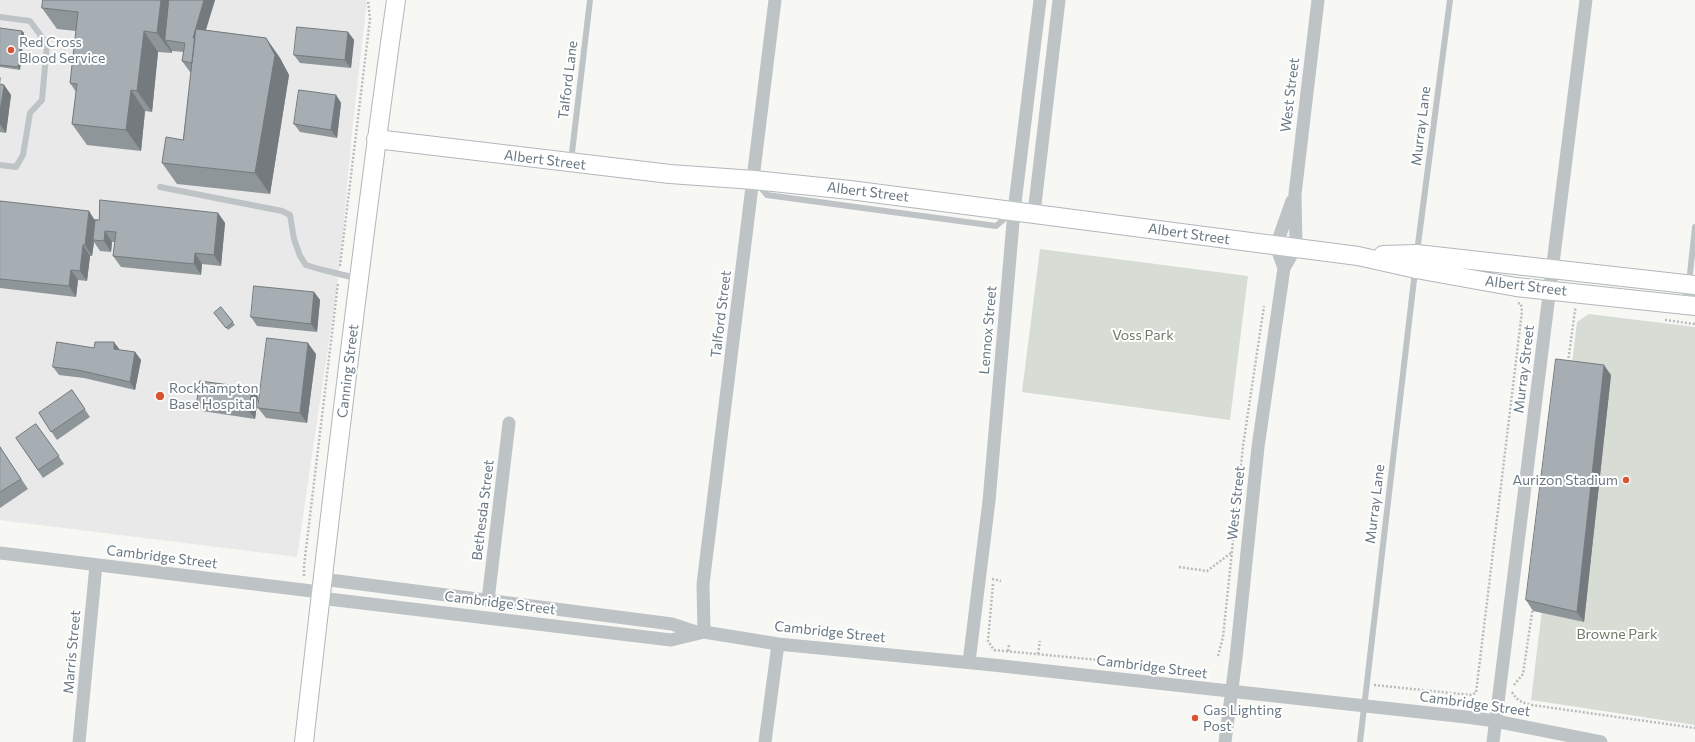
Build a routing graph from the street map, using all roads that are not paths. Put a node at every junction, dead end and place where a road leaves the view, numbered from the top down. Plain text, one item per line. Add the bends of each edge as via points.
1 (396, 0) edge
2 (590, 0) edge
3 (775, 0) edge
4 (1040, 0) edge
5 (1059, 0) edge
6 (1318, 0) edge
7 (1450, 0) edge
8 (1586, 0) edge
9 (0, 17) edge
10 (376, 139) junction
11 (571, 163) junction
12 (0, 165) edge
13 (754, 180) junction
14 (160, 187) dead end
15 (1294, 194) junction
16 (1014, 211) junction
17 (1034, 213) junction
18 (1695, 227) edge
19 (1276, 246) junction
20 (1296, 247) junction
21 (1416, 262) junction
22 (1284, 268) junction
23 (1552, 270) junction
24 (359, 279) junction
25 (1693, 289) edge
26 (1550, 291) junction
27 (1695, 306) edge
28 (509, 423) dead end
29 (0, 553) edge
30 (96, 565) junction
31 (321, 590) junction
32 (488, 600) junction
33 (701, 632) junction
34 (778, 644) junction
35 (969, 662) junction
36 (1232, 692) junction
37 (1364, 706) junction
38 (1495, 721) junction
39 (80, 742) edge
40 (304, 742) edge
41 (765, 742) edge
42 (1225, 742) edge
43 (1360, 742) edge
44 (1493, 742) edge
45 (1601, 742) edge

1 - 10 street, Canning Street
2 - 11 lane, Talford Lane
3 - 13 street, Talford Street
4 - 16 street, Lennox Street
5 - 17 street
6 - 15 street, West Street
7 - 21 lane, Murray Lane
8 - 23 street, Murray Street
9 - 12 lane via 30,21 48,44 42,100 30,113 23,155 16,167
10 - 11 street, Albert Street
10 - 24 street, Canning Street
11 - 13 street, Albert Street
13 - 16 street, Albert Street
13 - 33 street, Talford Street via 703,584
14 - 24 lane via 282,211 290,215 294,239 306,265
15 - 19 street, West Street
15 - 20 street, West Street
16 - 17 street, Albert Street
16 - 35 street, Lennox Street via 989,501
17 - 19 street, Albert Street
18 - 25 lane
19 - 20 street, Albert Street
19 - 22 street, West Street
20 - 21 street, Albert Street
20 - 22 street, West Street
21 - 23 street, Albert Street
21 - 26 street, Albert Street via 1516,287
21 - 37 lane, Murray Lane
22 - 36 street, West Street via 1258,447
23 - 25 street, Albert Street
23 - 26 street, Murray Street
24 - 31 street, Canning Street
26 - 27 street, Albert Street via 1580,292
26 - 38 street, Murray Street
28 - 32 street, Bethesda Street
29 - 30 street, Cambridge Street
30 - 31 street, Cambridge Street
30 - 39 street, Marris Street
31 - 32 street, Cambridge Street
31 - 33 street, Cambridge Street via 671,640
31 - 40 street, Canning Street
32 - 33 street, Cambridge Street via 672,624
33 - 34 street, Cambridge Street
34 - 35 street, Cambridge Street
34 - 41 street
35 - 36 street, Cambridge Street
36 - 37 street, Cambridge Street
36 - 42 street, West Street
37 - 38 street, Cambridge Street
37 - 43 lane, Murray Lane
38 - 44 street, Murray Street
38 - 45 street, Cambridge Street

